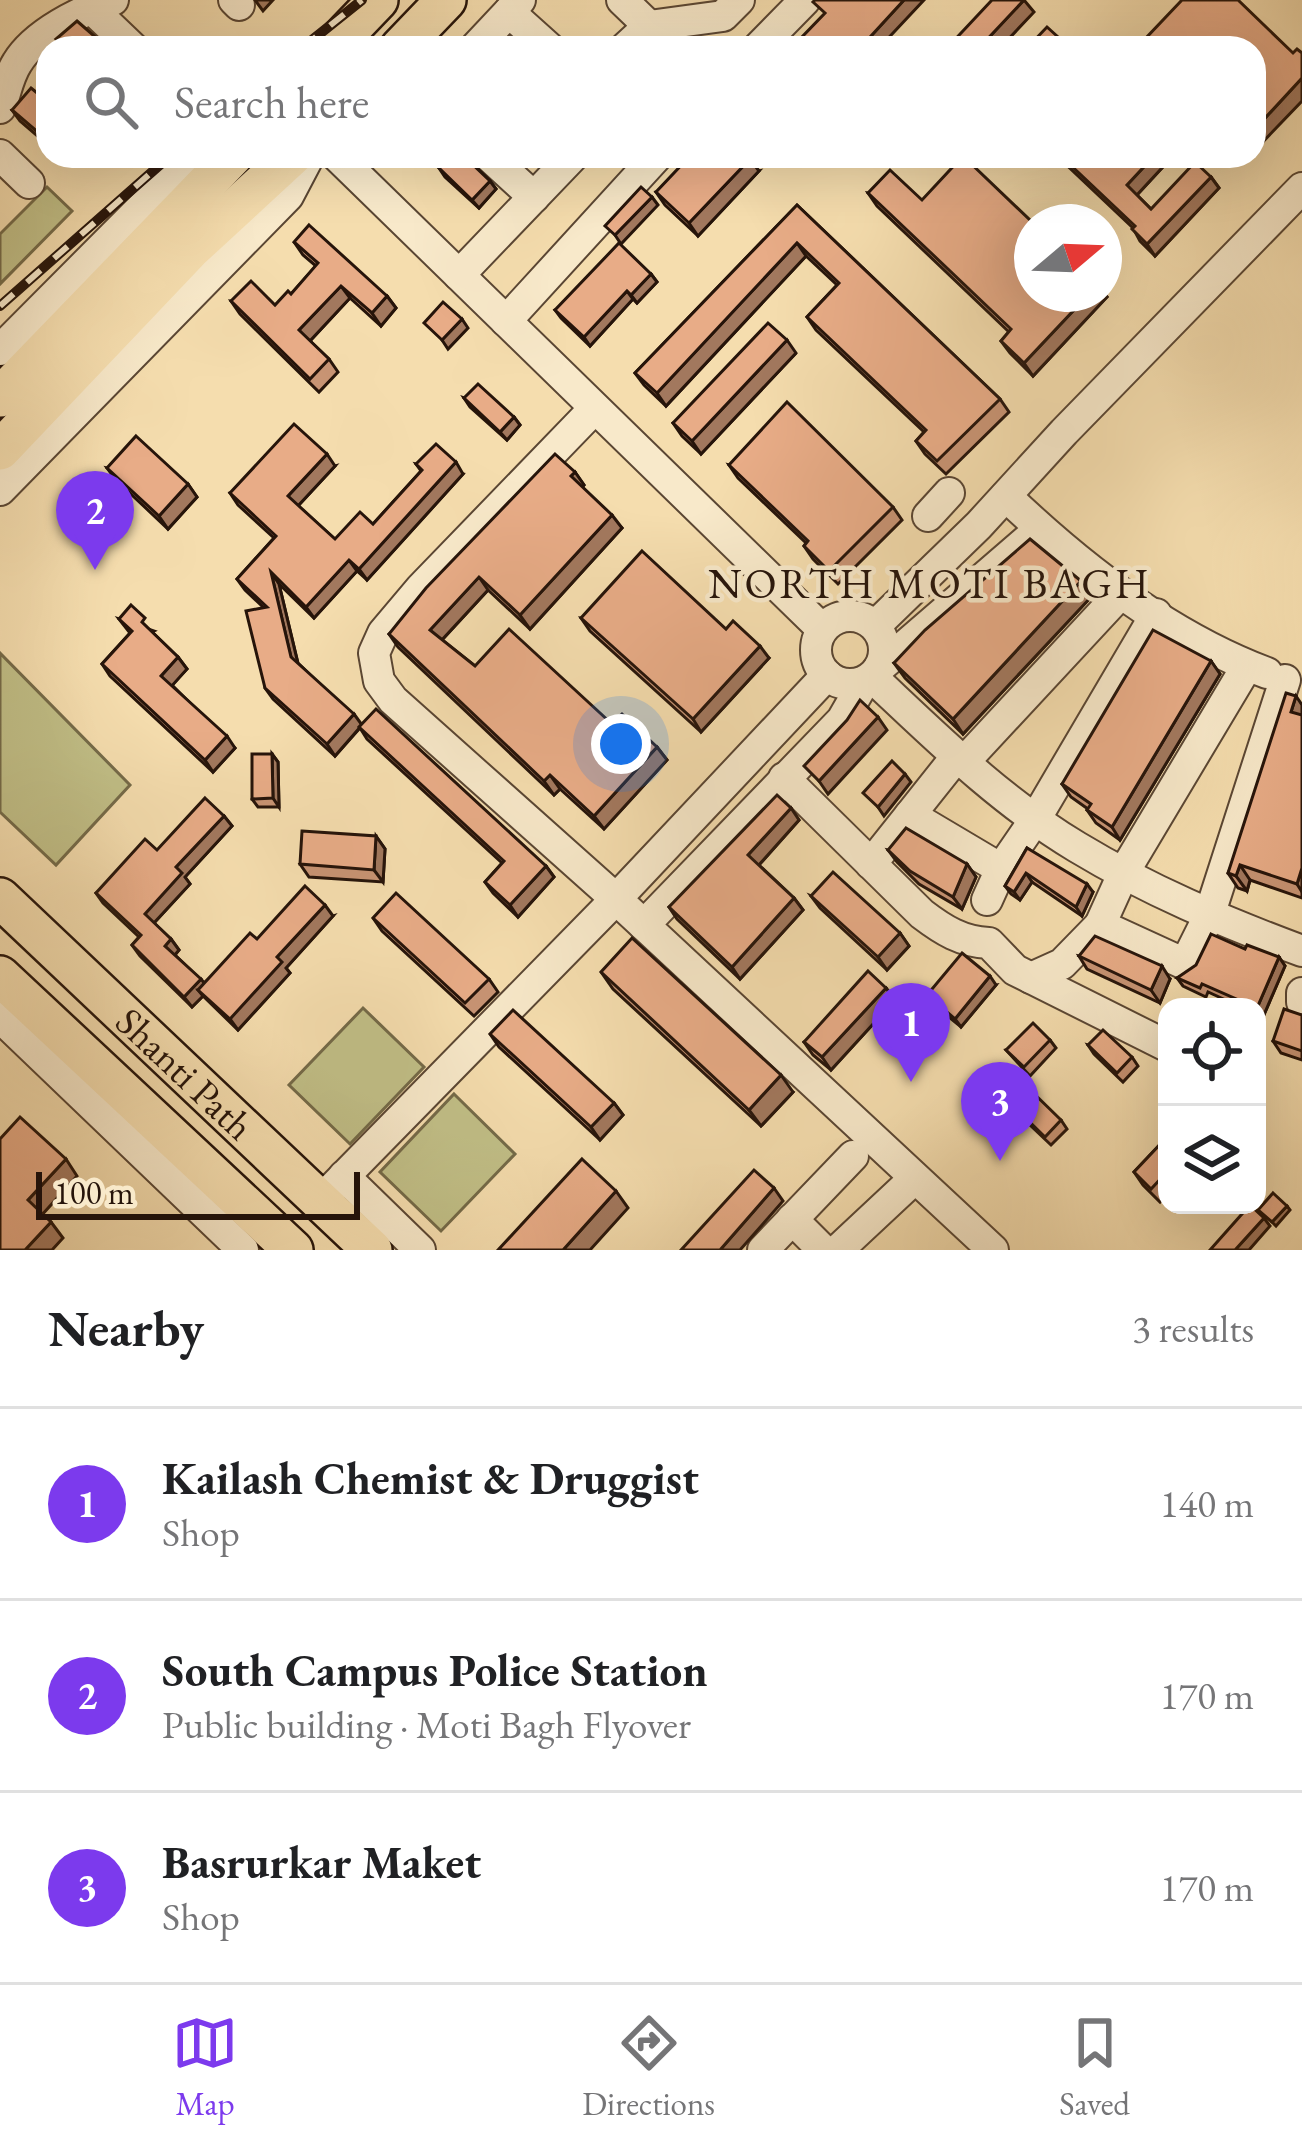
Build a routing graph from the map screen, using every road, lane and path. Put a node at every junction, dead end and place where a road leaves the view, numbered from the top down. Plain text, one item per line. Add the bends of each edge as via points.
1 (378, 0) edge
2 (446, 0) edge
3 (622, 0) edge
4 (739, 0) edge
5 (805, 0) edge
6 (102, 4) edge
7 (514, 6) edge
8 (649, 26) junction
9 (43, 36) edge
10 (125, 36) edge
11 (344, 36) edge
12 (412, 36) edge
13 (486, 36) edge
14 (539, 36) edge
15 (638, 36) edge
16 (770, 36) edge
17 (36, 40) edge
18 (2, 91) edge
19 (0, 155) edge
20 (207, 168) edge
21 (209, 168) edge
22 (279, 168) edge
23 (303, 168) edge
24 (361, 168) edge
25 (502, 168) edge
26 (562, 168) edge
27 (646, 168) edge
28 (29, 183) dead end
29 (1302, 188) edge
30 (534, 197) junction
31 (459, 275) junction
32 (506, 321) junction
33 (0, 350) edge
34 (0, 397) edge
35 (594, 409) junction
36 (0, 450) edge
37 (0, 490) edge
38 (1006, 496) junction
39 (1040, 529) junction
40 (1121, 593) junction
41 (1156, 614) junction
42 (875, 626) junction
43 (822, 629) junction
44 (1247, 666) junction
45 (826, 675) junction
46 (872, 676) junction
47 (1294, 683) edge
48 (960, 759) junction
49 (784, 778) junction
50 (710, 799) junction
51 (910, 814) junction
52 (1036, 818) junction
53 (738, 826) junction
54 (871, 864) junction
55 (1000, 869) junction
56 (1124, 872) junction
57 (0, 898) edge
58 (616, 898) junction
59 (987, 900) dead end
60 (1208, 916) junction
61 (644, 925) junction
62 (1100, 925) junction
63 (1302, 950) edge
64 (0, 976) edge
65 (1030, 978) junction
66 (1302, 993) edge
67 (1302, 1002) edge
68 (0, 1017) edge
69 (1158, 1042) edge
70 (853, 1156) dead end
71 (915, 1178) junction
72 (332, 1188) junction
73 (792, 1219) junction
74 (987, 1248) edge
75 (243, 1250) edge
76 (293, 1250) edge
77 (372, 1250) edge
78 (419, 1250) edge
79 (763, 1250) edge
80 (823, 1250) edge
81 (838, 1250) edge

1 - 11 main road
2 - 12 main road
3 - 8 street
4 - 8 street via 723,16
5 - 16 street
6 - 9 street
6 - 10 street
7 - 13 street
7 - 14 street
8 - 15 street
17 - 18 street
19 - 28 street
20 - 33 street
21 - 34 main road
22 - 36 main road
23 - 37 street via 288,196
24 - 31 street
25 - 30 street
26 - 30 street
27 - 32 street
29 - 38 street
30 - 31 street
31 - 32 street
32 - 35 street
35 - 43 street
35 - 58 street via 421,587 374,652 379,681 393,700
38 - 39 street
38 - 42 street
39 - 40 street
39 - 46 street
40 - 41 street
40 - 48 street
41 - 44 street
41 - 52 street
42 - 43 street via 848,616
42 - 46 street via 884,646
43 - 45 street via 815,648
44 - 47 street
44 - 56 street
45 - 46 street via 844,684
45 - 50 street
46 - 48 street
46 - 49 street via 842,720
47 - 60 street
48 - 51 street
48 - 52 street
49 - 53 street
49 - 54 street
50 - 53 street
50 - 58 street
51 - 54 street
51 - 55 street
52 - 55 street
52 - 56 street
53 - 61 street
54 - 65 street via 947,933 989,943
55 - 59 street
56 - 60 street
56 - 62 street
57 - 72 main road, Shanti Path
58 - 61 street
58 - 72 street
60 - 62 street via 1185,964
60 - 63 street
61 - 71 street
62 - 65 street via 1061,964
64 - 76 main road, Shanti Path
65 - 69 street
66 - 67 street
68 - 75 street
70 - 73 street
71 - 74 street
71 - 81 street
72 - 77 main road, Shanti Path
72 - 78 street
73 - 79 street
73 - 80 street

